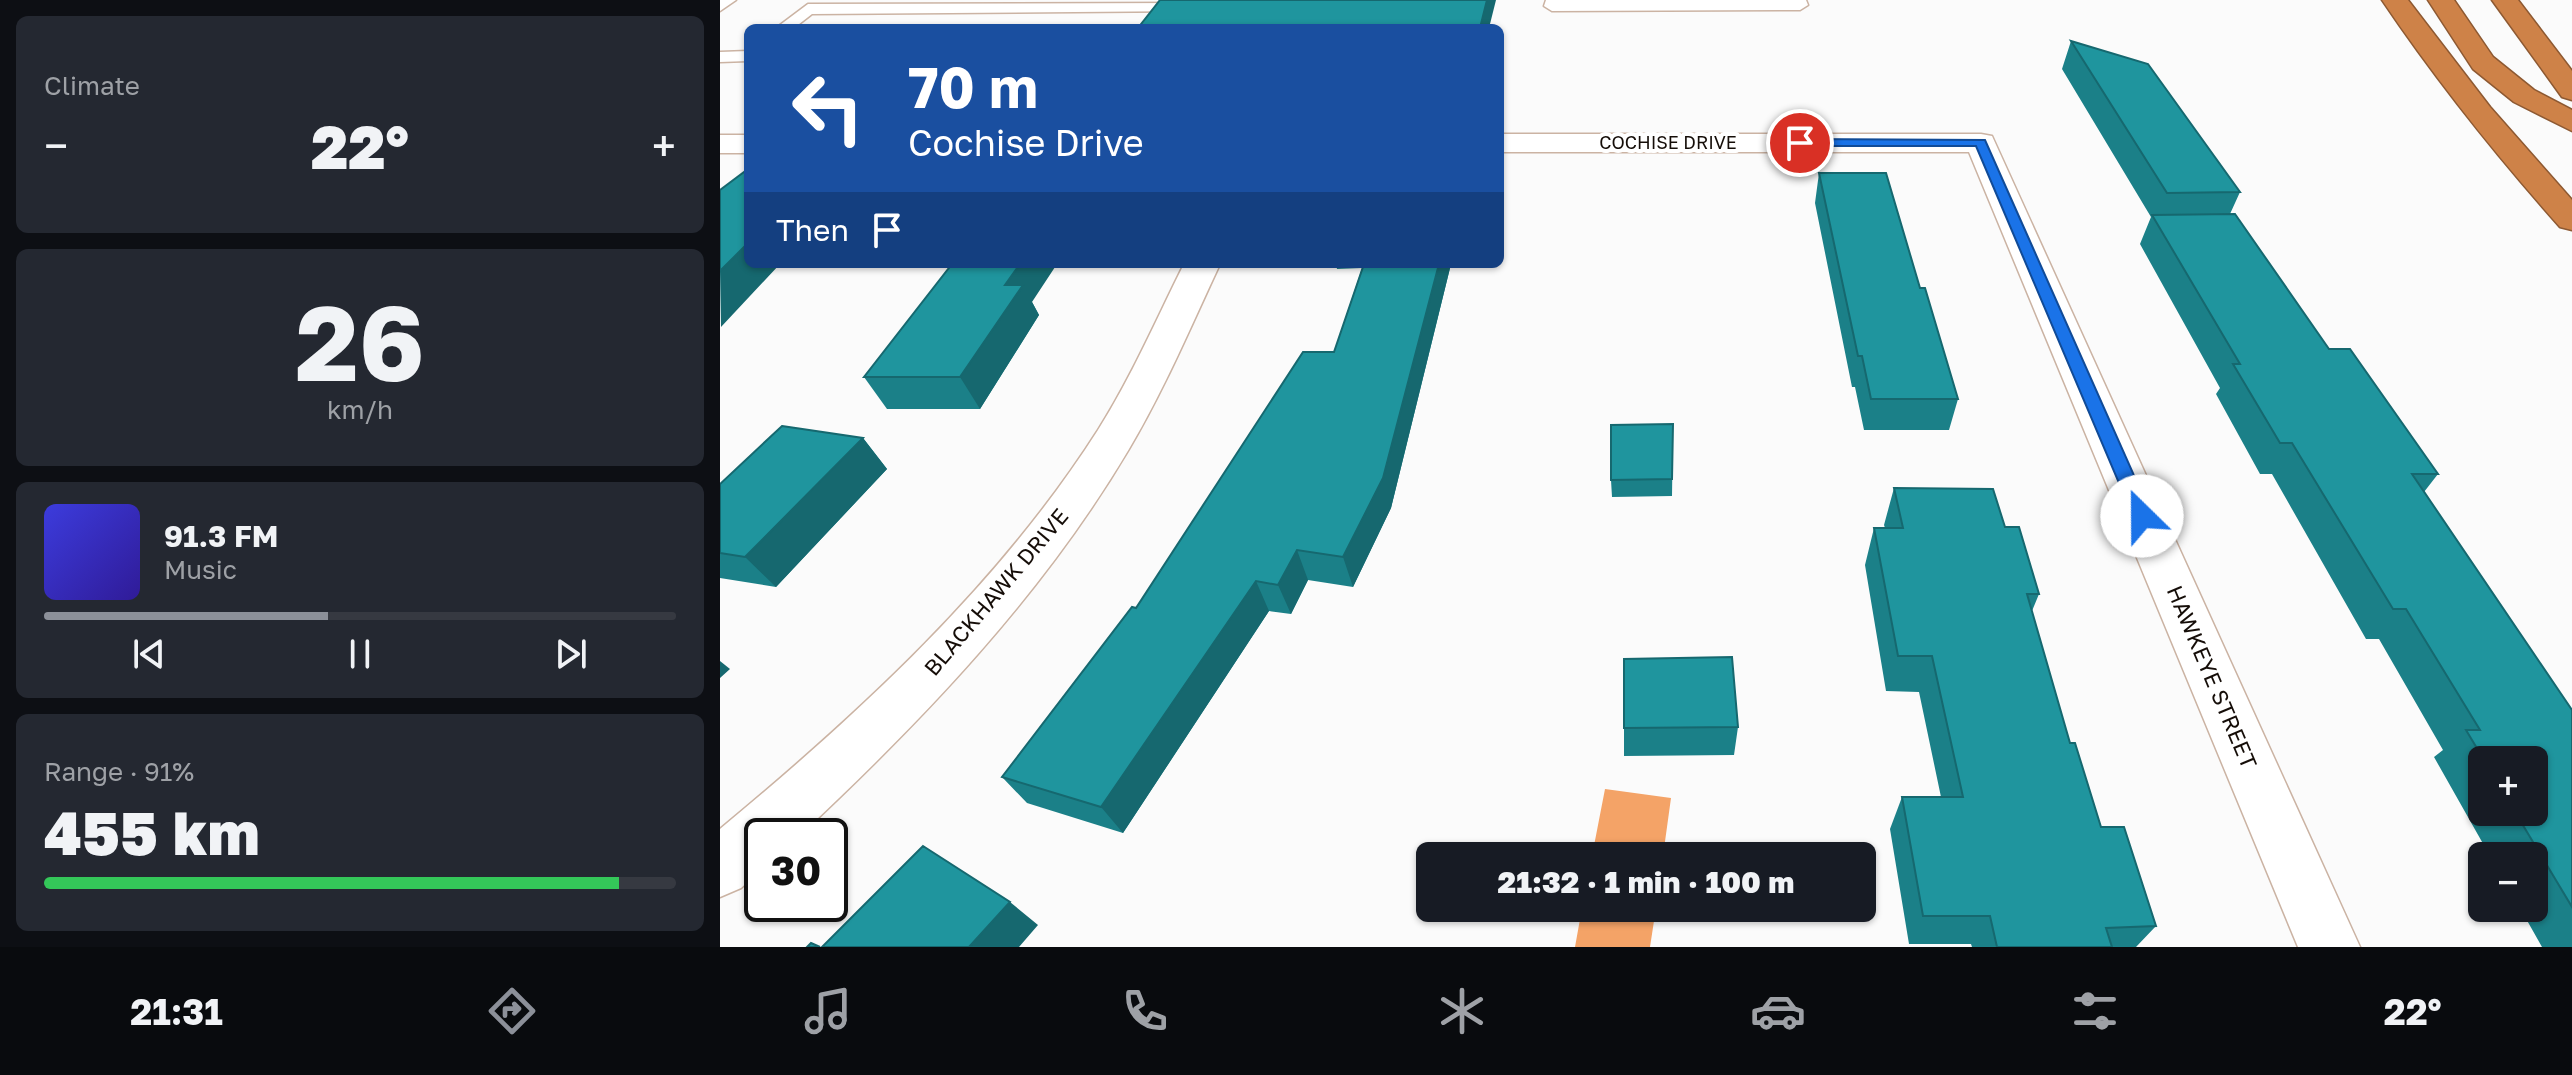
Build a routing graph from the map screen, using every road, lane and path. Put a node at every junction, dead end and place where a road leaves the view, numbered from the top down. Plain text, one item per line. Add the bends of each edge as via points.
1 (729, 0) edge
2 (1553, 0) edge
3 (1799, 0) edge
4 (2395, 0) edge
5 (2441, 0) edge
6 (2505, 0) edge
7 (1655, 3) edge
8 (813, 4) edge
9 (1018, 4) edge
10 (1139, 4) edge
11 (720, 6) edge
12 (1210, 8) edge
13 (789, 24) edge
14 (744, 56) edge
15 (720, 57) edge
16 (2572, 91) edge
17 (2572, 122) edge
18 (1504, 143) edge
19 (1981, 143) joint
20 (720, 144) edge
21 (744, 144) edge
22 (2572, 220) edge
23 (1200, 268) edge
24 (720, 867) edge
25 (2329, 947) edge

1 - 11 lane
2 - 7 lane via 1552,6
3 - 7 lane via 1800,5
4 - 22 highway via 2440,67
5 - 17 highway via 2483,63 2524,96
6 - 16 highway
8 - 9 lane
8 - 13 lane
9 - 10 lane
10 - 12 lane
14 - 15 lane
18 - 19 street, COCHISE DRIVE
19 - 25 street, HAWKEYE STREET
20 - 21 street
23 - 24 street, BLACKHAWK DRIVE via 1099,463 1016,575 901,703

